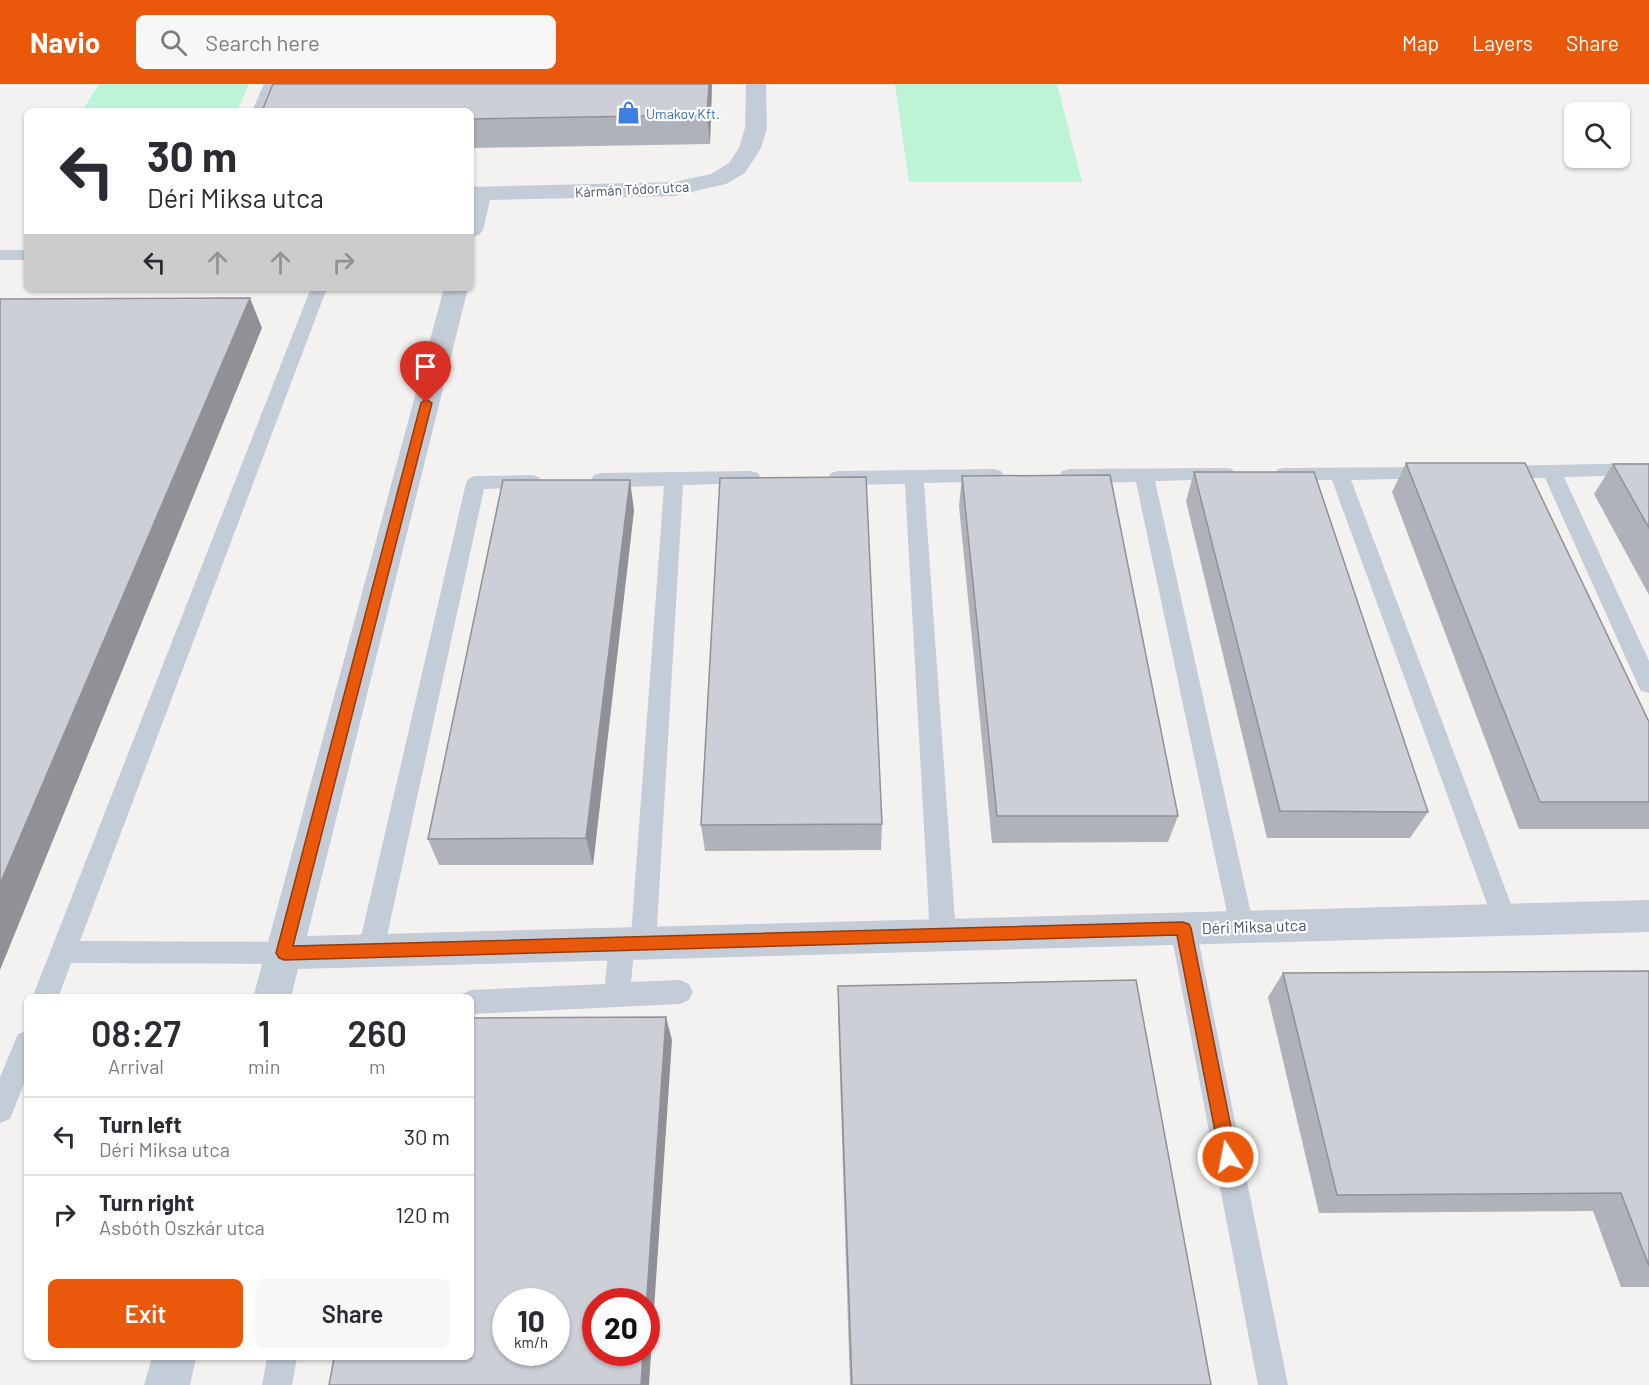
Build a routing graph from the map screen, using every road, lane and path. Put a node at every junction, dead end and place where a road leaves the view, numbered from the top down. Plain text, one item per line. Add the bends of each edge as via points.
1 (271, 84) edge
2 (756, 84) edge
3 (260, 108) edge
4 (476, 194) edge
5 (0, 255) edge
6 (24, 255) edge
7 (317, 291) edge
8 (455, 291) edge
9 (1649, 469) edge
10 (1481, 472) edge
11 (1552, 472) junction
12 (1446, 473) edge
13 (1248, 474) edge
14 (1270, 474) edge
15 (1339, 474) junction
16 (1144, 475) junction
17 (1018, 476) edge
18 (1052, 476) edge
19 (914, 477) junction
20 (766, 478) edge
21 (823, 478) edge
22 (674, 479) junction
23 (546, 481) edge
24 (581, 481) edge
25 (1649, 685) edge
26 (1649, 916) edge
27 (1505, 920) junction
28 (1242, 927) junction
29 (1183, 928) junction
30 (943, 935) junction
31 (632, 943) junction
32 (372, 950) junction
33 (64, 952) junction
34 (284, 953) junction
35 (680, 992) dead end
36 (47, 994) edge
37 (273, 994) edge
38 (617, 995) junction
39 (474, 1002) edge
40 (24, 1050) edge
41 (0, 1110) edge
42 (173, 1360) edge
43 (282, 1360) edge
44 (166, 1385) edge
45 (277, 1385) edge
46 (1273, 1385) edge

1 - 3 lane
2 - 4 street, Kármán Tódor utca via 756,128 750,148 737,168 718,179 674,189
5 - 6 lane
7 - 33 lane
8 - 34 street
9 - 11 lane
10 - 11 lane
11 - 25 lane
12 - 15 lane
13 - 16 lane
14 - 15 lane
15 - 27 lane
16 - 18 lane
16 - 28 lane
17 - 19 lane
19 - 21 lane
19 - 30 lane
20 - 22 lane
22 - 24 lane
22 - 31 lane
23 - 32 lane via 476,483
26 - 27 street, Déri Miksa utca
27 - 28 street, Déri Miksa utca
28 - 29 street, Déri Miksa utca
29 - 30 street, Déri Miksa utca
29 - 46 lane
30 - 31 street, Déri Miksa utca
31 - 32 street, Déri Miksa utca
31 - 38 lane
32 - 34 street, Déri Miksa utca
33 - 34 lane
33 - 36 lane
34 - 37 street
35 - 38 lane
38 - 39 lane
40 - 41 lane
42 - 44 street
43 - 45 lane

